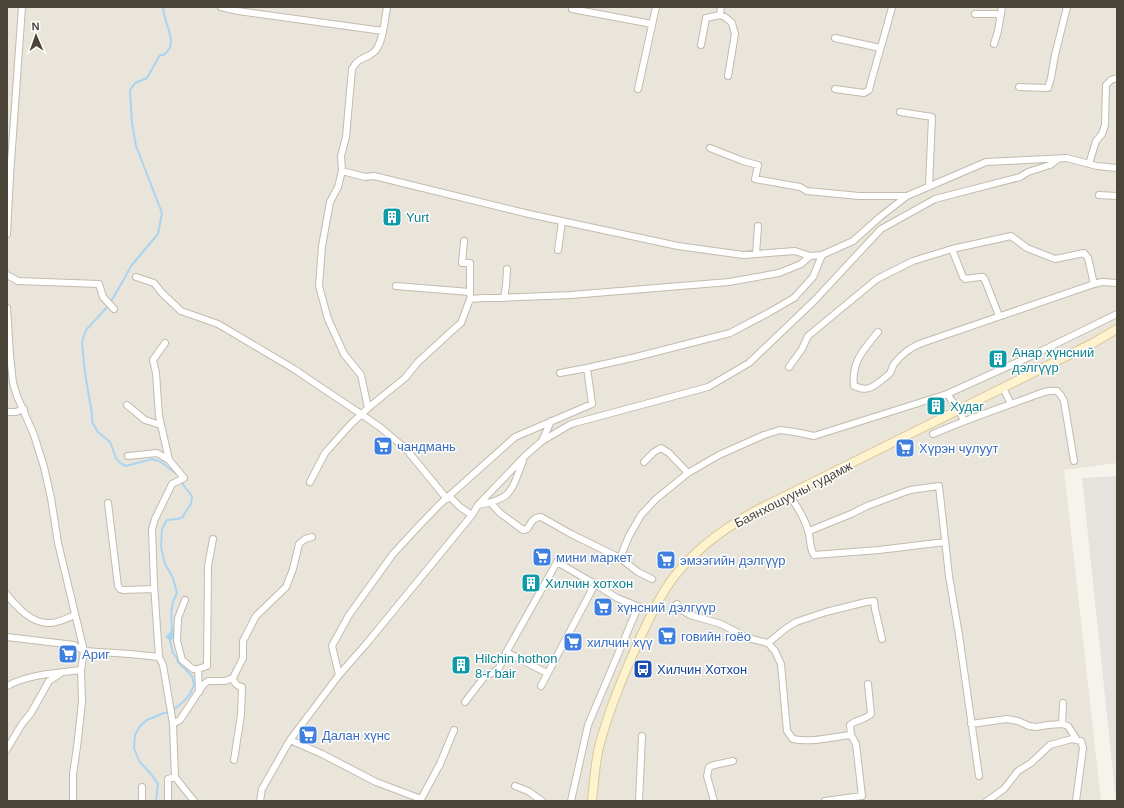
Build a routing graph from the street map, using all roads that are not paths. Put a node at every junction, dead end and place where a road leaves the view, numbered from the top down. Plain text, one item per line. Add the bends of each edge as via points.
1 (22, 7) edge
2 (221, 7) edge
3 (387, 7) edge
4 (656, 7) edge
5 (721, 7) edge
6 (892, 7) edge
7 (1002, 7) edge
8 (1067, 7) edge
9 (572, 10) dead end
10 (975, 14) dead end
11 (720, 15) junction
12 (1001, 15) junction
13 (652, 24) junction
14 (383, 30) junction
15 (835, 38) dead end
16 (994, 44) dead end
17 (701, 45) dead end
18 (880, 48) junction
19 (728, 76) dead end
20 (1117, 78) edge
21 (1018, 87) dead end
22 (638, 89) dead end
23 (834, 89) dead end
24 (900, 112) dead end
25 (710, 148) dead end
26 (1058, 159) junction
27 (1089, 164) junction
28 (1117, 168) edge
29 (342, 171) junction
30 (928, 186) junction
31 (1099, 195) dead end
32 (907, 196) junction
33 (1117, 196) edge
34 (562, 222) junction
35 (758, 226) dead end
36 (7, 234) edge
37 (464, 241) dead end
38 (952, 249) junction
39 (558, 250) dead end
40 (756, 254) junction
41 (822, 254) junction
42 (810, 256) junction
43 (507, 269) dead end
44 (7, 275) edge
45 (136, 277) dead end
46 (1117, 283) edge
47 (1094, 284) junction
48 (396, 286) dead end
49 (470, 292) junction
50 (504, 298) junction
51 (470, 299) junction
52 (7, 308) edge
53 (113, 308) dead end
54 (1117, 314) edge
55 (999, 316) junction
56 (1117, 329) edge
57 (878, 332) dead end
58 (165, 343) dead end
59 (8, 355) edge
60 (788, 367) dead end
61 (586, 368) junction
62 (560, 373) dead end
63 (1003, 388) junction
64 (947, 394) junction
65 (127, 404) dead end
66 (1011, 404) junction
67 (368, 408) junction
68 (24, 409) junction
69 (959, 410) junction
70 (7, 412) edge
71 (361, 414) junction
72 (551, 421) junction
73 (964, 421) junction
74 (161, 425) junction
75 (933, 434) dead end
76 (542, 441) junction
77 (128, 456) dead end
78 (524, 458) junction
79 (169, 460) junction
80 (1074, 461) dead end
81 (644, 462) dead end
82 (688, 473) junction
83 (310, 482) dead end
84 (789, 494) junction
85 (448, 498) junction
86 (491, 502) junction
87 (108, 503) dead end
88 (478, 505) junction
89 (472, 515) junction
90 (809, 531) junction
91 (312, 537) dead end
92 (213, 539) dead end
93 (945, 542) junction
94 (620, 558) junction
95 (652, 579) dead end
96 (595, 584) junction
97 (154, 588) junction
98 (7, 595) edge
99 (185, 600) dead end
100 (677, 604) dead end
101 (638, 606) junction
102 (652, 612) junction
103 (75, 615) junction
104 (7, 638) edge
105 (882, 639) dead end
106 (768, 644) junction
107 (84, 651) junction
108 (506, 652) junction
109 (159, 657) junction
110 (198, 669) junction
111 (81, 670) junction
112 (61, 673) junction
113 (547, 673) junction
114 (339, 675) junction
115 (232, 678) junction
116 (868, 684) dead end
117 (7, 686) edge
118 (541, 686) dead end
119 (199, 692) junction
120 (465, 702) dead end
121 (1063, 703) dead end
122 (173, 721) junction
123 (972, 724) junction
124 (1062, 724) junction
125 (454, 730) dead end
126 (851, 735) junction
127 (642, 736) dead end
128 (290, 740) junction
129 (1077, 740) junction
130 (7, 749) edge
131 (234, 760) dead end
132 (734, 761) dead end
133 (978, 776) dead end
134 (175, 777) junction
135 (515, 786) dead end
136 (142, 787) dead end
137 (862, 799) edge
138 (421, 800) edge
139 (73, 801) edge
140 (142, 801) edge
141 (168, 801) edge
142 (194, 801) edge
143 (260, 801) edge
144 (542, 801) edge
145 (570, 801) edge
146 (592, 801) edge
147 (639, 801) edge
148 (714, 801) edge
149 (825, 801) edge
150 (987, 801) edge
151 (1076, 801) edge

1 - 36 street
2 - 14 street
3 - 14 street
4 - 13 street
5 - 11 street
6 - 18 street
7 - 12 street
8 - 21 street via 1048,88
9 - 13 street
10 - 12 street
11 - 17 street via 706,18
11 - 19 street via 732,23 734,34
12 - 16 street
13 - 22 street
14 - 29 street via 375,52 356,62 352,69 346,137 341,156
15 - 18 street
18 - 23 street via 869,90 864,93
20 - 27 street via 1106,85 1105,125 1096,141
24 - 30 street via 932,117
25 - 32 street via 758,165 755,179 800,187 807,191 859,196
26 - 27 street via 1067,158
26 - 30 street via 986,162
26 - 76 street via 1020,177 935,199 881,229 814,300 749,363 708,387 571,424
27 - 28 street
29 - 34 street via 374,176
29 - 67 street via 338,187 330,202 318,286 328,319 344,354 360,374
30 - 32 street
31 - 33 street
32 - 41 street via 853,240
34 - 39 street
34 - 40 street via 678,246 743,255
35 - 40 street
37 - 49 street via 462,263 470,263
38 - 47 street via 1011,236 1027,248 1055,259 1084,253 1088,258
38 - 55 street via 965,279 980,277 985,280
38 - 60 street via 912,261 877,279 808,336 802,349
40 - 42 street via 795,251
41 - 42 street
41 - 61 street via 812,278 794,298 730,333
42 - 50 street via 801,264 779,272 729,282
43 - 50 street
44 - 53 street via 18,281 99,284 103,297
45 - 71 street via 154,283 181,311 218,324 294,369
46 - 47 street
47 - 55 street
48 - 49 street
49 - 51 street
50 - 51 street
51 - 67 street via 461,323 418,362 405,378
52 - 59 street
54 - 64 street
55 - 57 street via 915,346 894,364 881,381 870,388 860,389 854,386 855,365 858,357
56 - 63 main road, Баянхошууны гудамж
58 - 74 street via 153,360
59 - 68 street via 13,383
61 - 62 street
61 - 72 street via 592,404
63 - 66 street
63 - 69 main road, Баянхошууны гудамж
64 - 69 street
64 - 82 street via 814,436 780,430 719,455
65 - 74 street via 145,420
66 - 73 street
66 - 80 street via 1049,391 1057,391 1064,400
67 - 71 street
68 - 70 street
68 - 103 street via 44,467
69 - 73 street
69 - 84 main road, Баянхошууны гудамж
71 - 83 street via 325,452
71 - 85 street via 406,449
72 - 76 street
72 - 85 street via 515,437
73 - 75 street
74 - 79 street
76 - 78 street
77 - 79 street via 157,453
78 - 86 street via 512,490 504,498
78 - 88 street
79 - 97 street via 184,478 172,484 155,518 152,529
81 - 82 street via 661,448
82 - 94 street via 641,515
84 - 90 street
84 - 102 main road, Баянхошууны гудамж via 747,515 711,539 672,579
85 - 89 street
85 - 114 street via 394,554 349,615 332,646
86 - 88 street
86 - 94 street via 500,513 523,530 527,529 533,518 541,517
87 - 97 street via 118,586 123,590
88 - 89 street
89 - 114 street
90 - 93 street via 814,555
90 - 93 street via 910,490 938,486
91 - 115 street via 299,544 286,587 256,616 243,641 243,658
92 - 110 street via 208,572 207,666
93 - 123 street
94 - 95 street
96 - 101 street via 617,598
96 - 108 street via 557,562
96 - 113 street
97 - 109 street
98 - 103 street via 25,613 47,624
99 - 110 street via 178,618 177,641 182,660 193,669
100 - 106 street via 690,615 722,624 748,638
101 - 102 street
101 - 145 street via 588,724
102 - 146 main road, Баянхошууны гудамж via 613,700 599,748
103 - 107 street
104 - 107 street via 74,645
105 - 106 street via 874,601 796,622
106 - 126 street via 781,664 787,731 793,739 807,741
107 - 109 street
107 - 111 street
108 - 113 street
108 - 120 street via 500,668 485,676
109 - 122 street via 163,665
110 - 119 street
111 - 112 street
111 - 139 street via 82,702 73,774
112 - 117 street via 30,678
112 - 130 street via 49,681
113 - 118 street
114 - 128 street
115 - 119 street via 208,682
115 - 131 street via 234,683 242,687 241,715
116 - 126 street via 871,714 853,722 850,726
119 - 122 street via 180,720
121 - 124 street
122 - 134 street
123 - 124 street via 1006,719 1036,727
123 - 133 street
124 - 129 street via 1068,726
125 - 138 street
126 - 137 street via 856,744
127 - 147 street
128 - 138 street via 376,782
128 - 143 street via 262,790
129 - 150 street via 1050,745 1018,771 1004,789
129 - 151 street via 1081,741 1084,748
132 - 148 street via 708,767 707,776
134 - 141 street via 168,779
134 - 142 street
135 - 144 street
136 - 140 street
137 - 149 street

